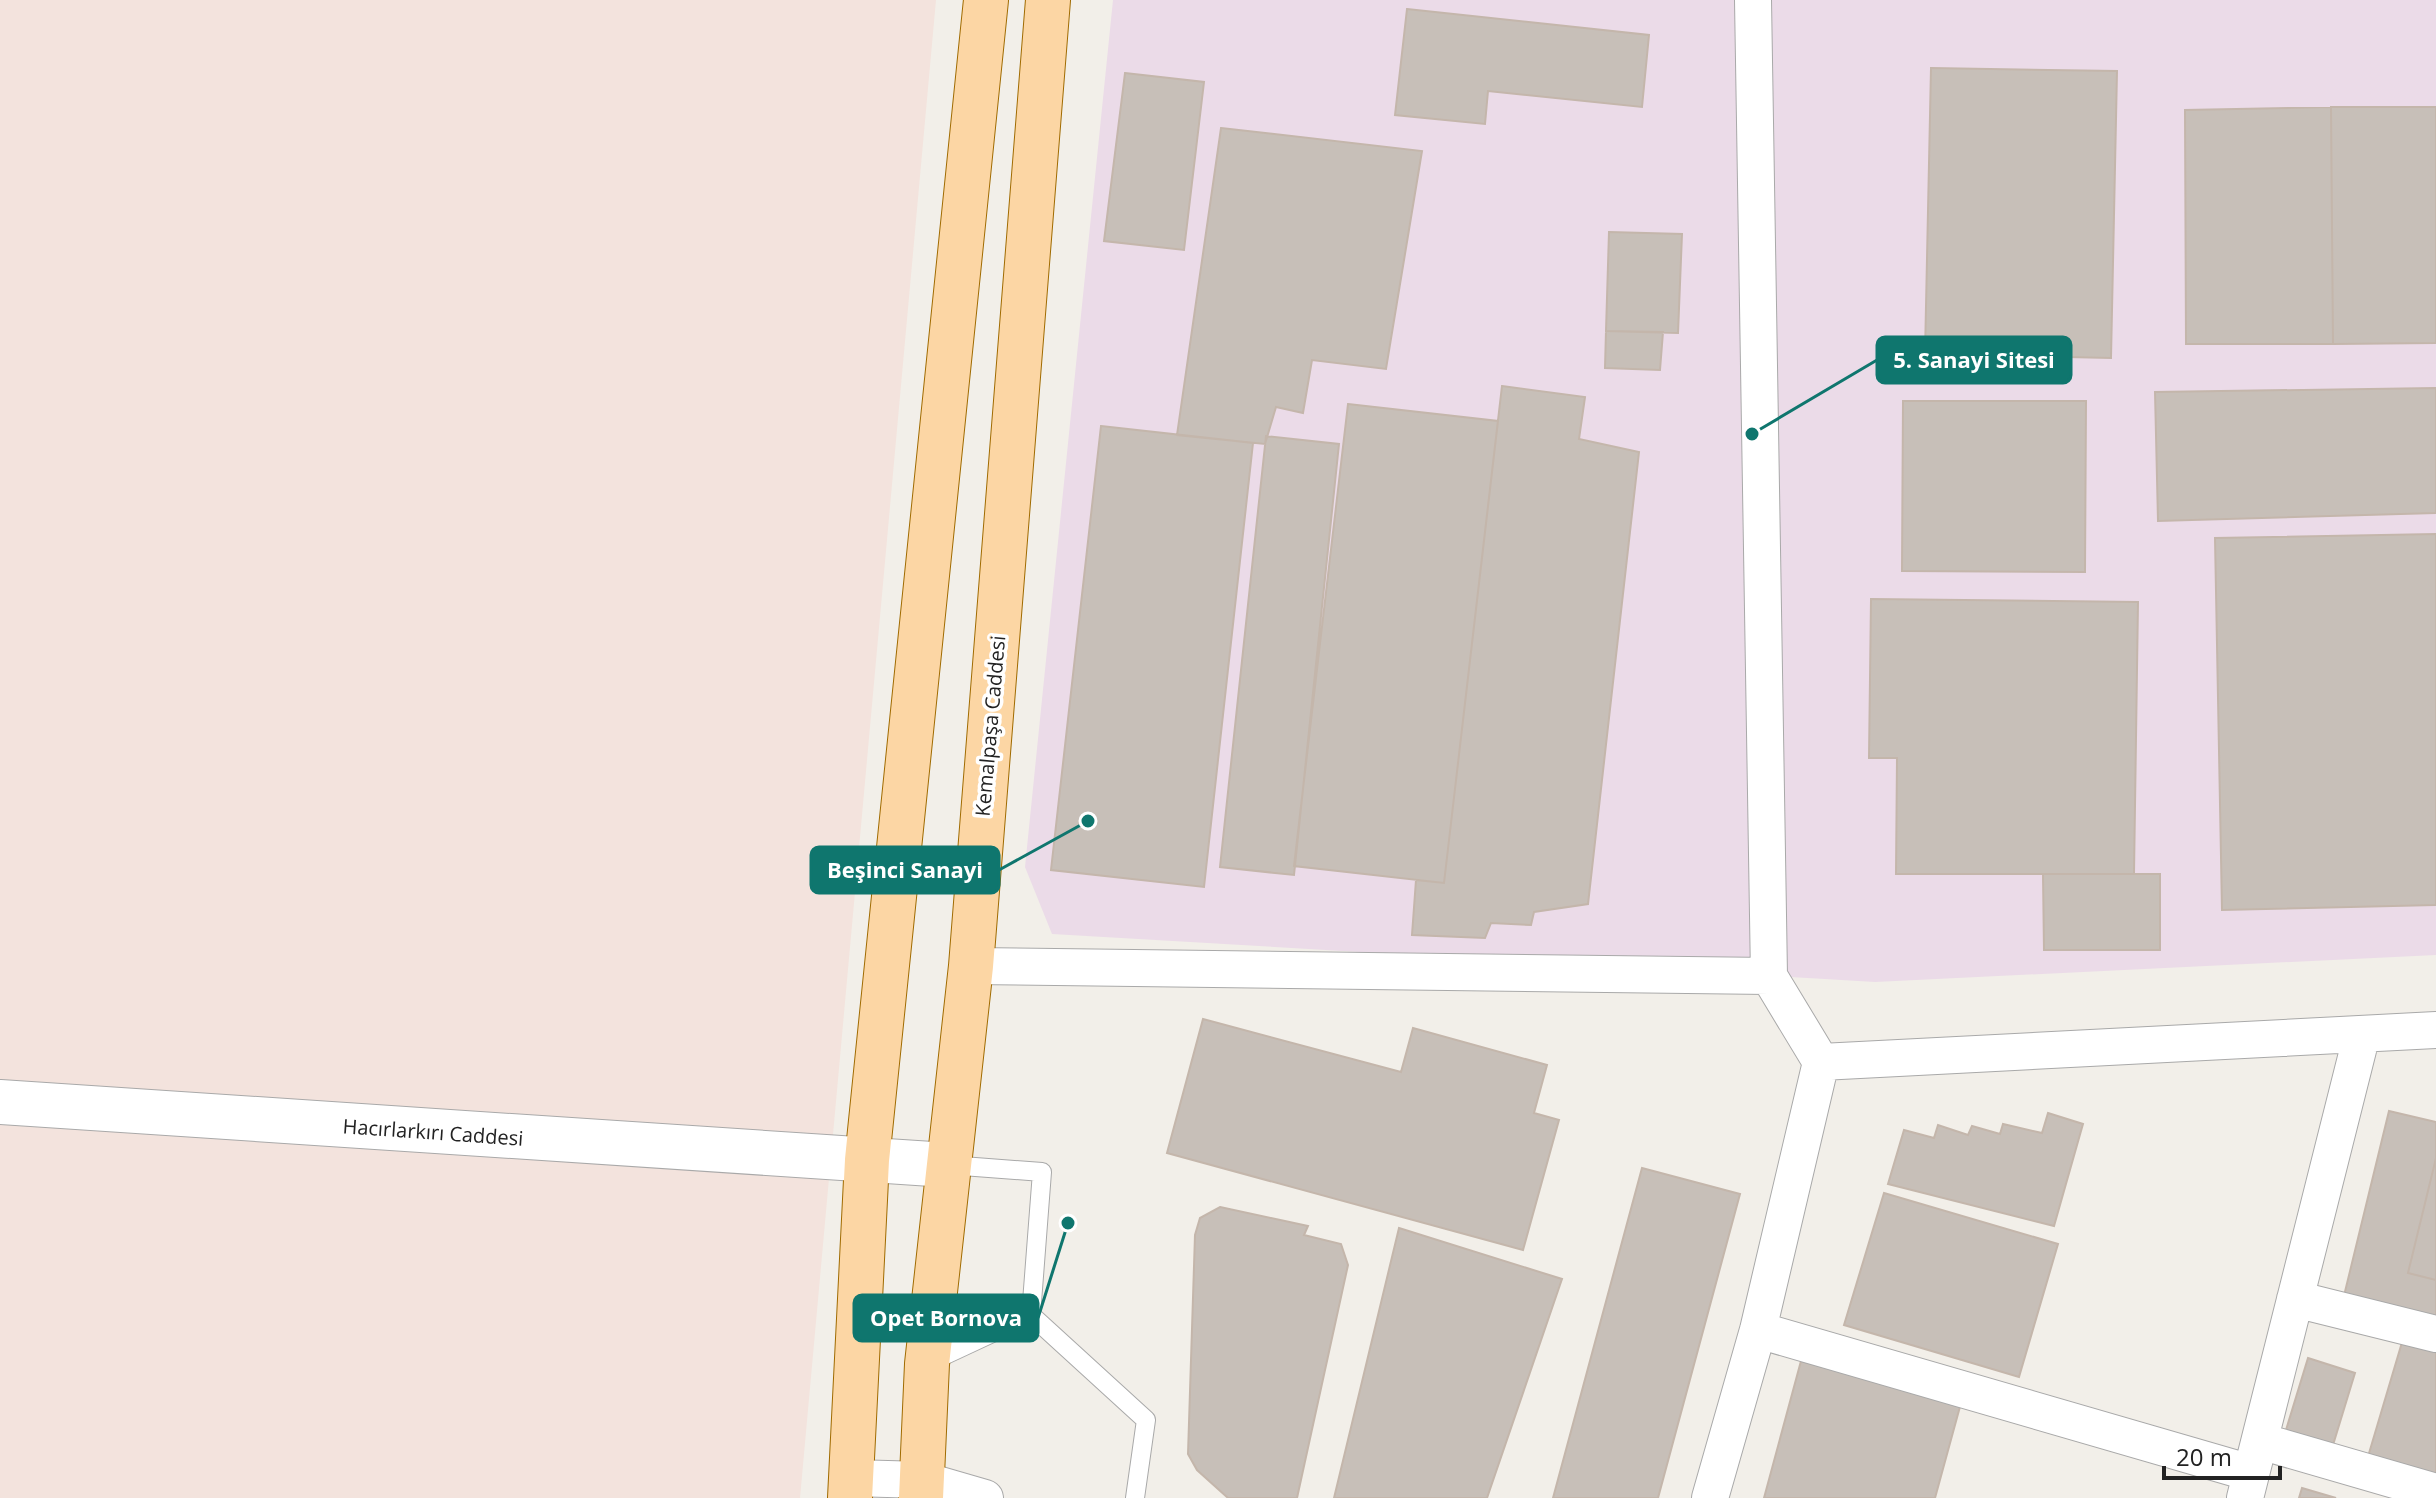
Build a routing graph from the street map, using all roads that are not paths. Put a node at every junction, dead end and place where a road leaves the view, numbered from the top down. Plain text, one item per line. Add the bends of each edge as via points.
1 (986, 0) edge
2 (1048, 0) edge
3 (1753, 0) edge
4 (971, 966) junction
5 (1769, 976) junction
6 (2436, 1030) edge
7 (2362, 1034) junction
8 (1821, 1062) junction
9 (0, 1102) edge
10 (867, 1160) junction
11 (947, 1165) junction
12 (2295, 1299) junction
13 (1031, 1315) junction
14 (1758, 1330) junction
15 (2436, 1334) edge
16 (927, 1364) junction
17 (2252, 1470) edge
18 (851, 1488) edge
19 (922, 1489) edge
20 (2436, 1492) edge
21 (985, 1498) edge
22 (1135, 1498) edge
23 (1710, 1498) edge

1 - 10 main road
2 - 4 main road, Kemalpaşa Caddesi
3 - 5 street
4 - 5 street
4 - 11 main road, Kemalpaşa Caddesi
5 - 8 street
6 - 7 street
7 - 8 street
7 - 12 street
8 - 14 street
9 - 10 street, Hacırlarkırı Caddesi
10 - 11 street, Hacırlarkırı Caddesi
10 - 18 main road
11 - 13 lane via 1042,1172
11 - 16 main road, Kemalpaşa Caddesi
12 - 15 street
12 - 17 street
13 - 16 lane
13 - 22 lane via 1146,1420
14 - 17 street
14 - 23 street
16 - 19 main road, Kemalpaşa Caddesi
17 - 20 street
18 - 19 street
19 - 21 street

